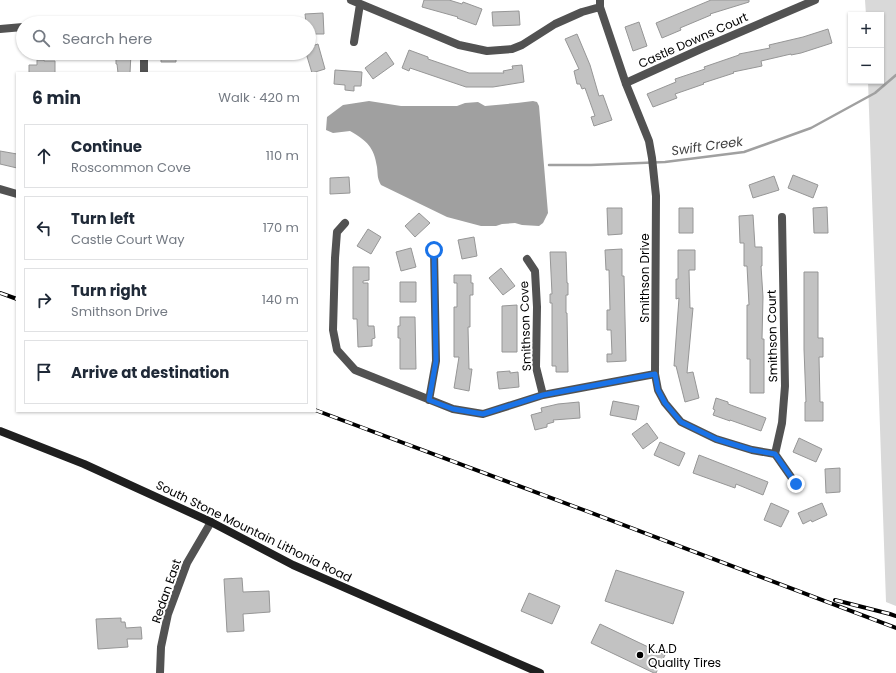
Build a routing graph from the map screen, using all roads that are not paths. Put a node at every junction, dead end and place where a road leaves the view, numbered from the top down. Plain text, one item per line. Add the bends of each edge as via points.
1 (351, 0) edge
2 (815, 0) edge
3 (360, 4) junction
4 (600, 4) edge
5 (16, 28) edge
6 (0, 29) edge
7 (354, 42) dead end
8 (144, 60) edge
9 (144, 72) edge
10 (626, 84) junction
11 (0, 189) edge
12 (16, 194) edge
13 (782, 217) dead end
14 (345, 223) dead end
15 (434, 250) dead end
16 (527, 259) dead end
17 (655, 374) junction
18 (543, 395) junction
19 (429, 400) junction
20 (0, 431) edge
21 (775, 454) junction
22 (796, 484) dead end
23 (211, 522) junction
24 (160, 673) edge
25 (540, 673) edge

1 - 3 street
2 - 10 street, Castle Downs Court
3 - 4 street via 459,44 487,51 512,49 522,45 555,24
3 - 7 street
4 - 10 street, Smithson Drive
5 - 6 street
8 - 9 street
10 - 17 street, Smithson Drive via 648,141 656,196
11 - 12 street
13 - 21 street, Smithson Court via 785,386 782,423
14 - 19 street via 337,232 334,258 333,330 337,350 355,370
15 - 19 street via 436,361
16 - 18 street, Smithson Cove via 535,271 536,367
17 - 18 street
17 - 21 street, Smithson Drive via 658,390 665,403 681,422 716,439
18 - 19 street via 483,414 453,409
20 - 23 main road, South Stone Mountain Lithonia Road via 84,464
21 - 22 street
23 - 24 street, Redan East via 187,563 168,614 161,647
23 - 25 main road, South Stone Mountain Lithonia Road via 293,565

